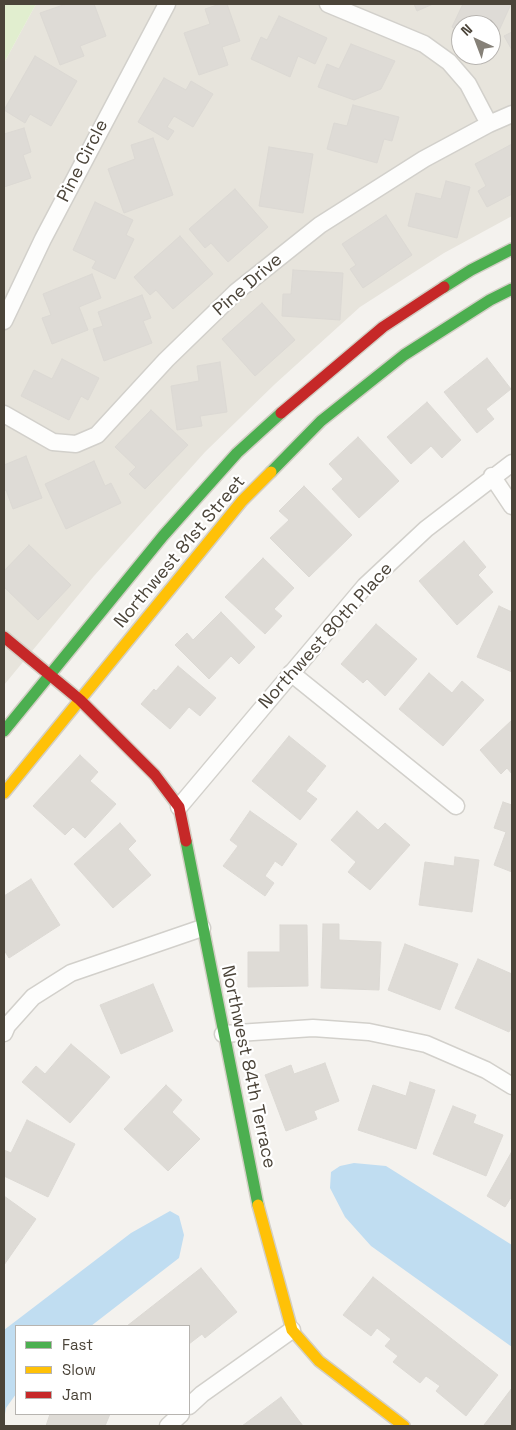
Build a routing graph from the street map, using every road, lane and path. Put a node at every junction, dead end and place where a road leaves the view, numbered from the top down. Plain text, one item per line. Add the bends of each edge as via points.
1 (167, 4) edge
2 (328, 4) edge
3 (512, 114) edge
4 (489, 124) junction
5 (512, 249) edge
6 (512, 289) edge
7 (4, 321) edge
8 (4, 414) edge
9 (512, 463) edge
10 (492, 476) junction
11 (512, 506) edge
12 (4, 637) edge
13 (291, 673) junction
14 (49, 675) junction
15 (80, 700) junction
16 (4, 731) edge
17 (4, 793) edge
18 (179, 806) junction
19 (456, 806) dead end
20 (202, 928) junction
21 (4, 1033) edge
22 (224, 1034) junction
23 (512, 1086) edge
24 (292, 1330) junction
25 (190, 1405) edge
26 (179, 1415) edge
27 (168, 1426) edge
28 (404, 1426) edge

1 - 7 street, Pine Circle via 56,213
2 - 4 street via 424,44 449,62 468,84
3 - 4 street, Pine Drive
4 - 8 street, Pine Drive via 424,159 312,231 236,292 166,360 97,435 76,444 53,442
5 - 14 street, Northwest 81st Street via 471,270 383,327 237,452
6 - 15 street, Northwest 81st Street via 404,355 321,421 242,501
9 - 10 street, Northwest 80th Place
10 - 11 street
10 - 13 street, Northwest 80th Place via 426,529 365,586
12 - 14 street
13 - 18 street, Northwest 80th Place
13 - 19 street
14 - 15 street, Northwest 84th Terrace
14 - 16 street, Northwest 81st Street
15 - 17 street, Northwest 81st Street
15 - 18 street, Northwest 84th Terrace via 155,775
18 - 20 street, Northwest 84th Terrace
20 - 21 street via 71,973 34,997
20 - 22 street, Northwest 84th Terrace
22 - 23 street via 313,1028 369,1032 426,1044 486,1070
22 - 24 street, Northwest 84th Terrace via 262,1225
24 - 25 street
24 - 28 street, Northwest 84th Terrace via 319,1361
26 - 27 street

